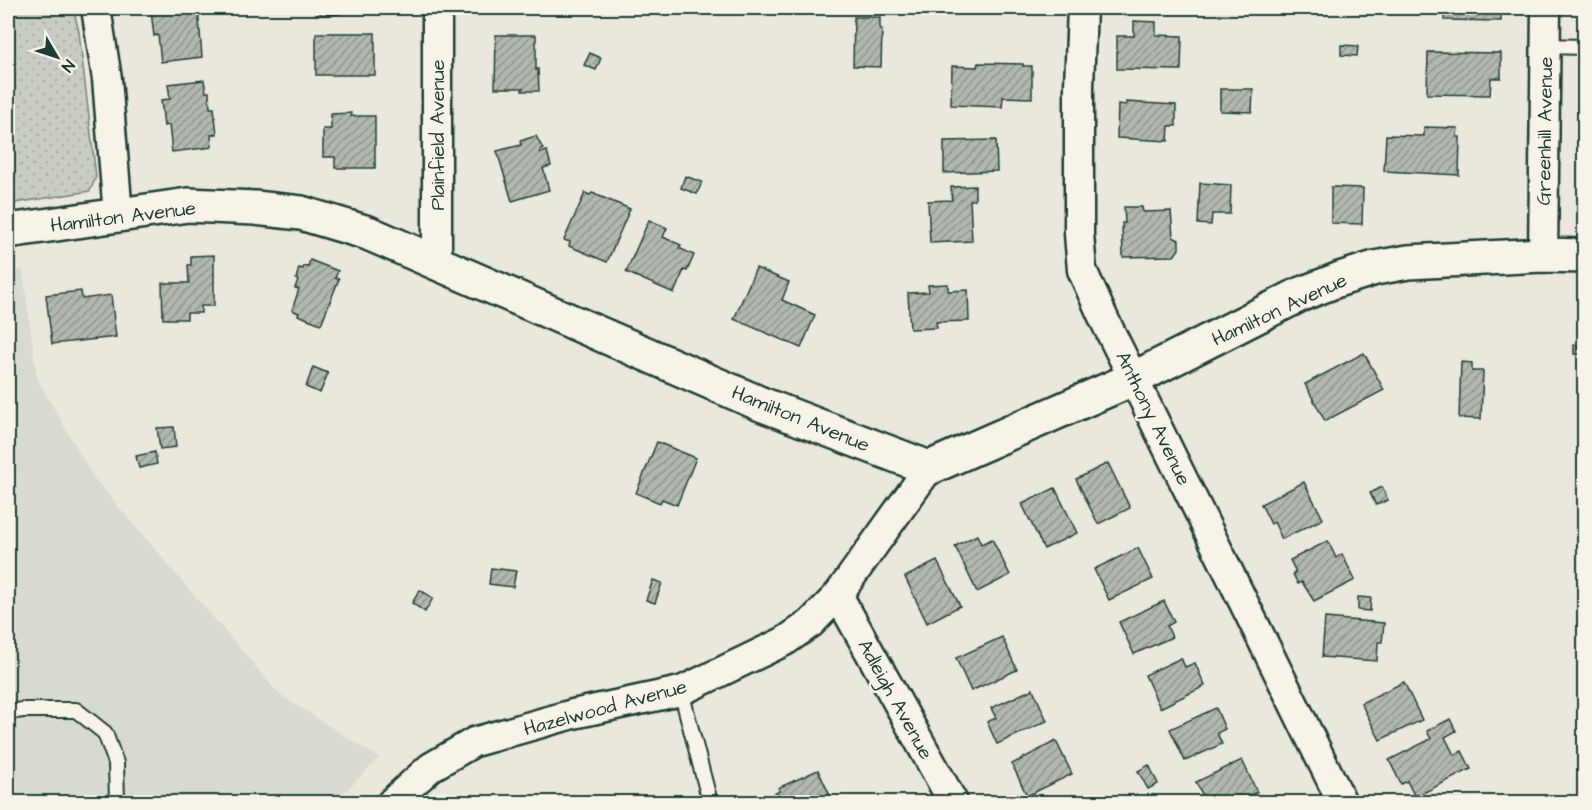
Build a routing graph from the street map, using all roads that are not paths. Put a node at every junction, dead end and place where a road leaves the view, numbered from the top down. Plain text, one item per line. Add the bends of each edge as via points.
1 (96, 8) edge
2 (437, 8) edge
3 (1082, 8) edge
4 (1546, 8) edge
5 (1546, 46) junction
6 (1584, 47) edge
7 (118, 215) junction
8 (8, 231) edge
9 (1543, 255) junction
10 (1584, 256) edge
11 (437, 262) junction
12 (1135, 378) junction
13 (929, 468) junction
14 (838, 595) junction
15 (681, 691) junction
16 (8, 712) edge
17 (420, 790) edge
18 (117, 802) edge
19 (392, 802) edge
20 (710, 802) edge
21 (953, 802) edge
22 (1342, 802) edge

1 - 7 street
2 - 11 street, Plainfield Avenue
3 - 12 street, Anthony Avenue via 1078,195 1083,270
4 - 5 street, Greenhill Avenue
5 - 6 lane
5 - 9 street, Greenhill Avenue
7 - 8 street, Hamilton Avenue
7 - 11 street, Hamilton Avenue via 188,205 301,213 368,232
9 - 10 street, Hamilton Avenue
9 - 12 street, Hamilton Avenue via 1408,262 1375,268 1299,296
11 - 13 street, Hamilton Avenue via 761,404
12 - 13 street, Hamilton Avenue
12 - 22 street, Anthony Avenue
13 - 14 street, Hazelwood Avenue
14 - 15 street, Hazelwood Avenue via 811,623 785,641
14 - 21 street, Adleigh Avenue
15 - 17 street, Hazelwood Avenue via 573,714 474,742 449,755
15 - 20 lane
16 - 18 lane via 76,710 105,733 116,763
17 - 19 street, Hazelwood Avenue

